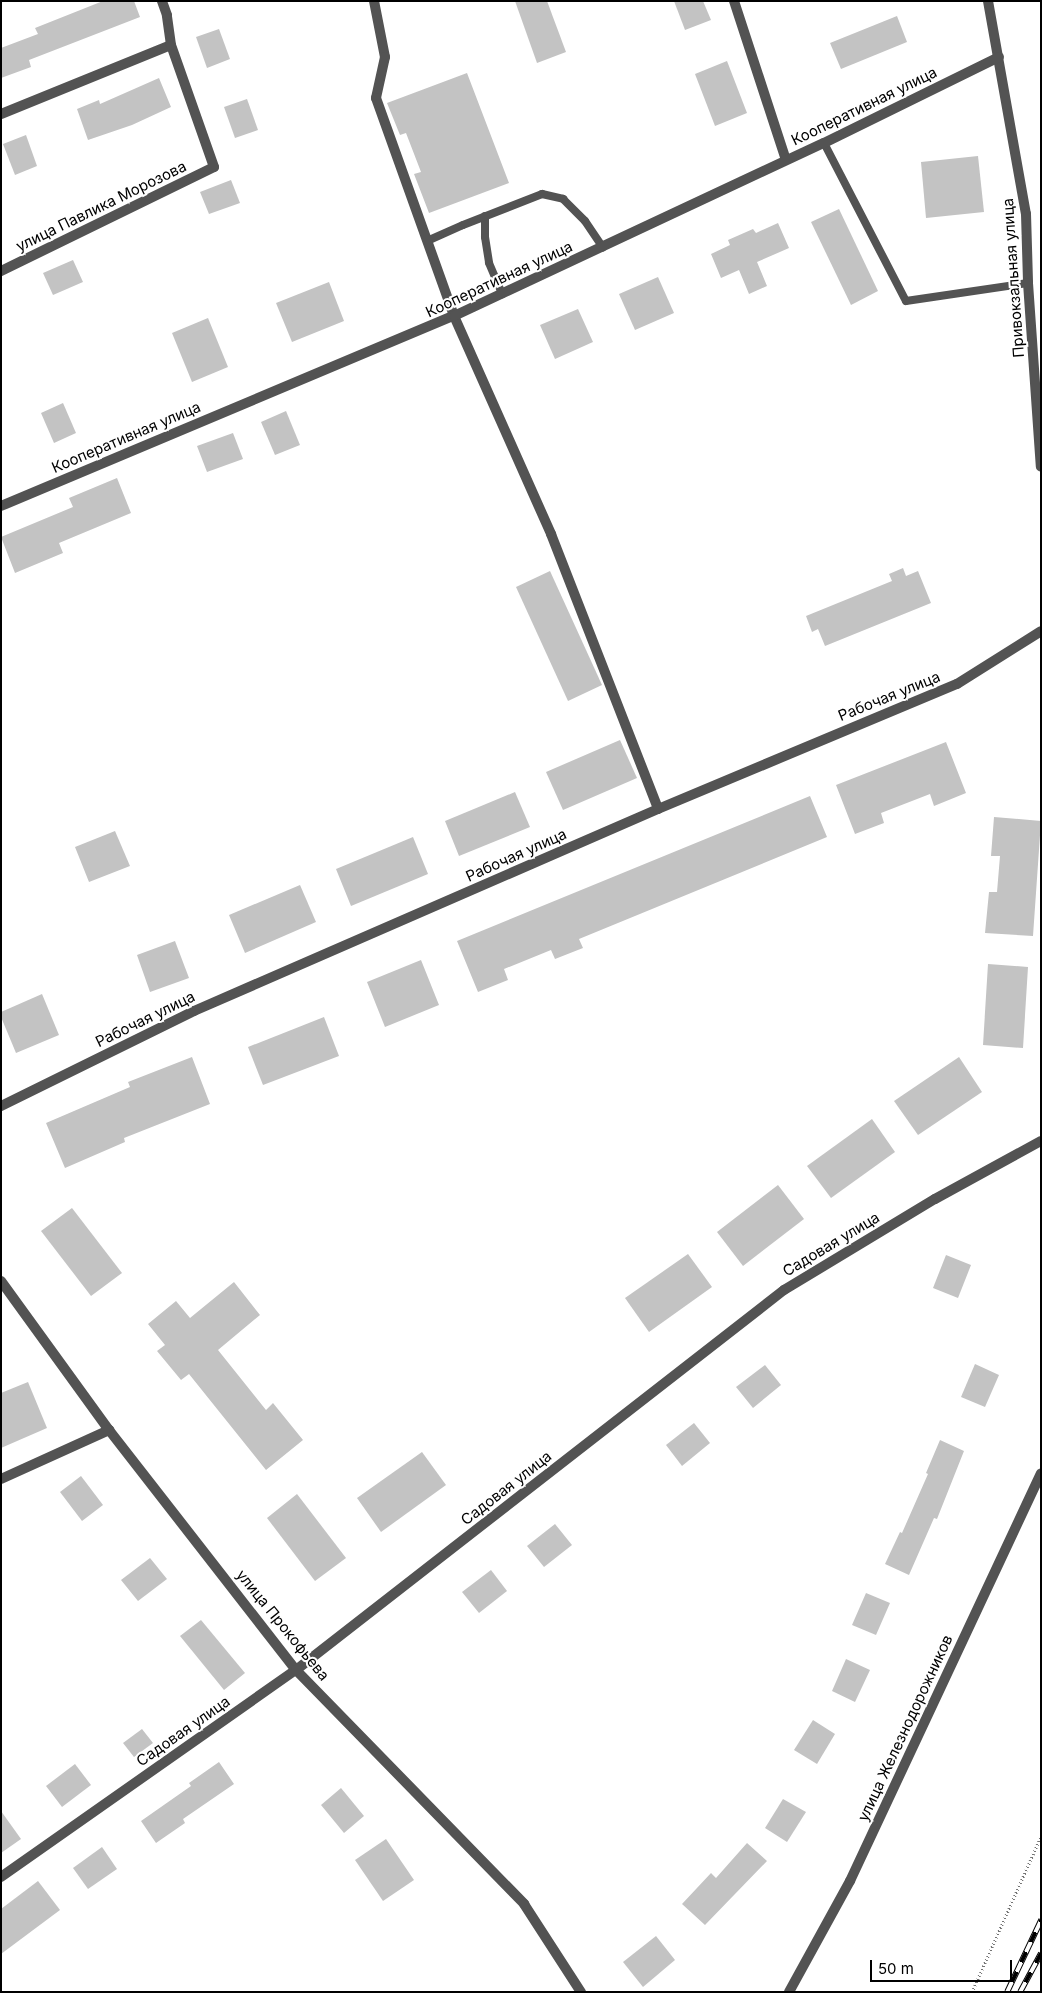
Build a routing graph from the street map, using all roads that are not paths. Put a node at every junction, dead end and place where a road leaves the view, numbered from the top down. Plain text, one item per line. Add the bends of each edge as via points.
1 (162, 1) edge
2 (374, 1) edge
3 (734, 1) edge
4 (988, 1) edge
5 (171, 45) junction
6 (998, 57) junction
7 (1, 114) edge
8 (824, 143) junction
9 (786, 160) junction
10 (485, 216) junction
11 (427, 241) junction
12 (602, 248) junction
13 (1, 271) edge
14 (1028, 283) junction
15 (502, 294) junction
16 (454, 316) junction
17 (1041, 466) edge
18 (1, 506) edge
19 (1041, 630) edge
20 (658, 809) junction
21 (1, 1106) edge
22 (1041, 1141) edge
23 (1, 1282) edge
24 (109, 1430) junction
25 (1041, 1474) edge
26 (1, 1479) edge
27 (296, 1670) junction
28 (1, 1877) edge
29 (581, 1992) edge
30 (789, 1992) edge

1 - 5 street
2 - 11 street via 385,57 376,98
3 - 9 street
4 - 6 street, Привокзальная улица
5 - 7 street
5 - 13 street, улица Павлика Морозова via 214,167
6 - 8 street, Кооперативная улица
6 - 14 street, Привокзальная улица via 1026,214
8 - 9 street, Кооперативная улица
8 - 14 lane via 906,301
9 - 12 street, Кооперативная улица
10 - 11 lane
10 - 12 lane via 542,194 563,199 585,220
10 - 15 lane via 489,263
11 - 16 street
12 - 15 street, Кооперативная улица
14 - 17 street, Привокзальная улица
15 - 16 street, Кооперативная улица
16 - 18 street, Кооперативная улица
16 - 20 street via 551,534
19 - 20 street, Рабочая улица via 957,684
20 - 21 street, Рабочая улица via 194,1011
22 - 27 street, Садовая улица via 784,1290
23 - 24 street, улица Прокофьева
24 - 26 street
24 - 27 street, улица Прокофьева
25 - 30 street, улица Железнодорожников via 850,1881
27 - 28 street, Садовая улица
27 - 29 street, улица Прокофьева via 524,1904

